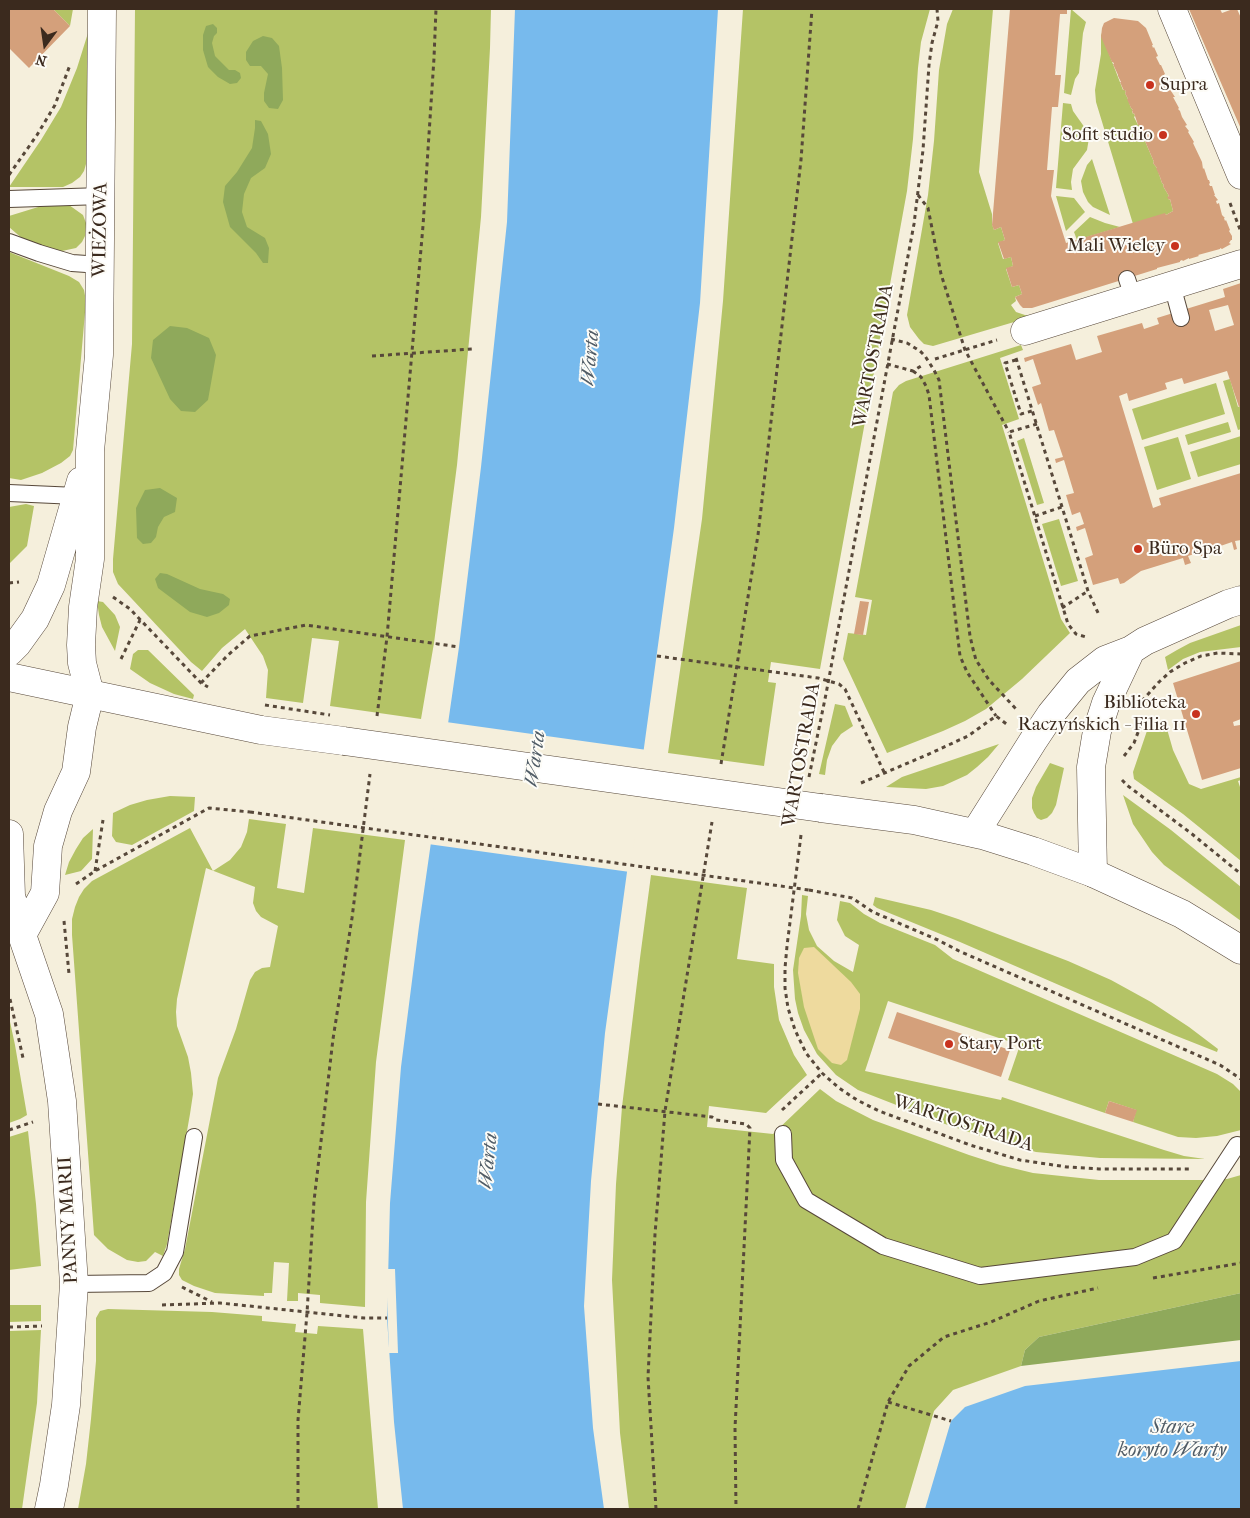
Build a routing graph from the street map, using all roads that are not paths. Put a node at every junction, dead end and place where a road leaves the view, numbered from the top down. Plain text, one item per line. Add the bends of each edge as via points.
1 (102, 9) edge
2 (1172, 9) edge
3 (1241, 174) edge
4 (102, 196) junction
5 (9, 199) edge
6 (9, 242) edge
7 (1241, 264) edge
8 (101, 265) junction
9 (1172, 285) junction
10 (1181, 318) dead end
11 (1025, 331) dead end
12 (90, 451) junction
13 (9, 493) edge
14 (77, 496) junction
15 (1241, 600) edge
16 (1130, 650) junction
17 (9, 652) edge
18 (9, 677) edge
19 (90, 694) junction
20 (975, 833) junction
21 (9, 834) edge
22 (1094, 873) junction
23 (15, 936) edge
24 (1241, 950) edge
25 (784, 1134) dead end
26 (194, 1137) dead end
27 (1238, 1145) dead end
28 (74, 1284) junction
29 (49, 1509) edge

1 - 4 street, WIEŻOWA
2 - 3 street
4 - 5 lane
4 - 8 street, WIEŻOWA
6 - 8 lane via 72,263
7 - 9 street
8 - 12 street, WIEŻOWA via 99,355
9 - 10 lane
9 - 11 street via 1130,288
12 - 14 street, WIEŻOWA
12 - 19 street, WIEŻOWA via 90,559 81,645
13 - 14 lane
14 - 17 street, WIEŻOWA via 52,585 35,619
15 - 16 street
16 - 20 street via 1104,660 1078,681 1051,714
16 - 22 street via 1106,703 1095,741 1091,767
18 - 19 street
19 - 20 street, bridge via 263,718 540,768 914,820
19 - 23 street via 76,772 58,811 48,846 45,893
20 - 22 street
21 - 23 street, PANNY MARII
22 - 24 street via 1182,914
23 - 28 street, PANNY MARII via 48,1014 62,1100
25 - 27 lane via 784,1160 806,1200 884,1246 980,1276 1135,1257 1174,1242
26 - 28 lane via 175,1252 164,1273 149,1283
28 - 29 street, PANNY MARII via 66,1405

